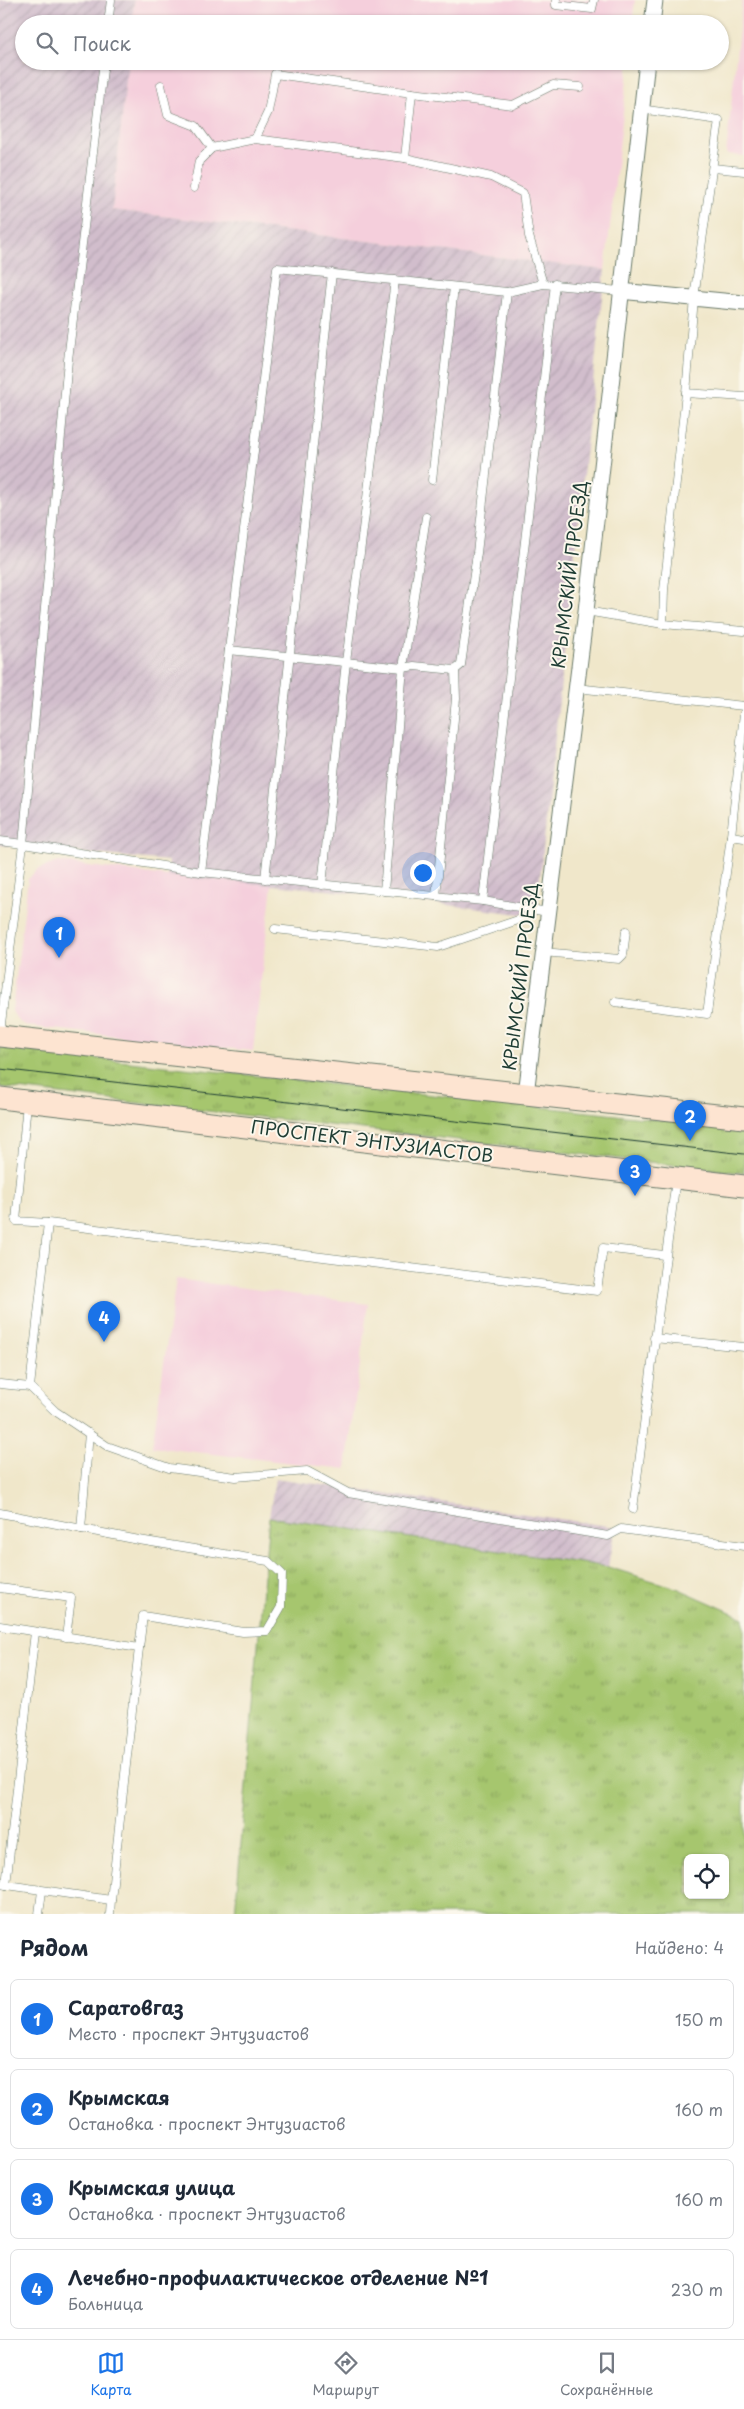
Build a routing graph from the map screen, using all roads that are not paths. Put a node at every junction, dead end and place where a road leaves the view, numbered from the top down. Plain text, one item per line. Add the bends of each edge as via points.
1 (111, 0) edge
2 (556, 0) edge
3 (594, 0) edge
4 (655, 0) edge
5 (109, 15) edge
6 (653, 15) edge
7 (103, 70) edge
8 (646, 70) edge
9 (161, 85) dead end
10 (580, 87) dead end
11 (412, 93) junction
12 (640, 109) junction
13 (256, 139) junction
14 (212, 148) junction
15 (405, 158) junction
16 (713, 168) junction
17 (744, 171) edge
18 (194, 188) dead end
19 (332, 273) junction
20 (395, 280) junction
21 (543, 284) junction
22 (555, 284) junction
23 (454, 287) junction
24 (620, 291) junction
25 (507, 292) junction
26 (694, 298) junction
27 (744, 303) edge
28 (686, 393) junction
29 (744, 398) edge
30 (432, 480) dead end
31 (426, 517) dead end
32 (586, 611) junction
33 (663, 624) junction
34 (744, 632) edge
35 (229, 650) junction
36 (288, 656) junction
37 (346, 662) junction
38 (403, 668) junction
39 (454, 670) junction
40 (576, 688) junction
41 (744, 706) edge
42 (744, 713) edge
43 (730, 836) junction
44 (744, 838) edge
45 (0, 841) edge
46 (23, 844) junction
47 (201, 872) junction
48 (265, 879) junction
49 (322, 885) junction
50 (384, 891) junction
51 (436, 896) junction
52 (483, 901) junction
53 (541, 910) junction
54 (275, 929) dead end
55 (626, 932) dead end
56 (543, 952) junction
57 (616, 1002) dead end
58 (0, 1032) edge
59 (0, 1036) edge
60 (526, 1094) junction
61 (0, 1098) edge
62 (27, 1101) junction
63 (744, 1118) edge
64 (676, 1178) junction
65 (744, 1186) edge
66 (48, 1223) junction
67 (664, 1255) junction
68 (654, 1338) junction
69 (744, 1347) edge
70 (0, 1384) edge
71 (30, 1387) junction
72 (89, 1433) junction
73 (632, 1509) dead end
74 (0, 1513) edge
75 (80, 1528) junction
76 (744, 1546) edge
77 (0, 1588) edge
78 (0, 1626) edge
79 (35, 1632) junction
80 (66, 1636) junction
81 (139, 1648) junction
82 (3, 1885) edge
83 (42, 1890) junction
84 (111, 1900) junction
85 (40, 1914) edge
86 (110, 1914) edge

1 - 5 lane
2 - 3 lane via 556,5 592,9
4 - 6 street
7 - 46 lane via 68,360
8 - 12 street, КРЫМСКИЙ ПРОЕЗД
9 - 14 lane via 168,116 196,126
10 - 11 lane via 553,85 513,105
11 - 13 lane via 275,74 268,112
11 - 15 lane
12 - 16 lane via 719,120
12 - 24 street, КРЫМСКИЙ ПРОЕЗД
13 - 14 lane
13 - 15 lane
14 - 18 lane via 199,161
15 - 21 lane via 491,177 523,194 529,236
16 - 17 lane
16 - 26 lane
19 - 20 lane
19 - 35 lane via 277,268
19 - 36 lane
20 - 23 lane
20 - 37 lane
21 - 22 lane
21 - 25 lane
22 - 24 lane
22 - 52 lane
23 - 25 lane
23 - 30 lane
24 - 26 street
24 - 32 street, КРЫМСКИЙ ПРОЕЗД
25 - 39 lane via 477,553 461,664
26 - 27 street
26 - 28 lane
28 - 29 lane
28 - 33 lane
31 - 38 lane
32 - 33 lane
32 - 40 street, КРЫМСКИЙ ПРОЕЗД
33 - 34 lane
35 - 36 lane
35 - 47 lane
36 - 37 lane
36 - 48 lane
37 - 38 lane
37 - 49 lane
38 - 39 lane
38 - 50 lane
39 - 51 lane via 456,699
40 - 41 lane
40 - 53 street, КРЫМСКИЙ ПРОЕЗД
42 - 43 lane
43 - 44 lane
43 - 57 lane via 707,1014
45 - 46 lane
46 - 47 lane
46 - 58 lane
47 - 48 lane
48 - 49 lane
49 - 50 lane
50 - 51 lane
51 - 52 lane
52 - 53 lane
53 - 54 lane via 438,947
53 - 56 street, КРЫМСКИЙ ПРОЕЗД
55 - 56 lane via 623,955 619,959
56 - 60 street, КРЫМСКИЙ ПРОЕЗД
59 - 60 main road
60 - 63 main road
61 - 62 main road, ПРОСПЕКТ ЭНТУЗИАСТОВ
62 - 64 main road, ПРОСПЕКТ ЭНТУЗИАСТОВ
62 - 66 lane via 16,1222
64 - 65 main road, ПРОСПЕКТ ЭНТУЗИАСТОВ
64 - 67 lane
66 - 67 lane via 597,1291 603,1248
66 - 71 lane
67 - 68 lane
68 - 69 lane
68 - 73 lane
70 - 71 lane
71 - 72 lane via 55,1410
72 - 75 lane
72 - 76 lane via 107,1446 169,1468 236,1477 307,1471 348,1493 608,1536 621,1529
74 - 75 lane
75 - 81 lane via 268,1561 282,1574 281,1607 267,1631 243,1632 143,1616
77 - 80 lane via 71,1598
78 - 79 lane
79 - 80 lane
79 - 82 lane
80 - 81 lane
81 - 84 lane
82 - 83 lane
83 - 84 lane
83 - 85 lane
84 - 86 lane

